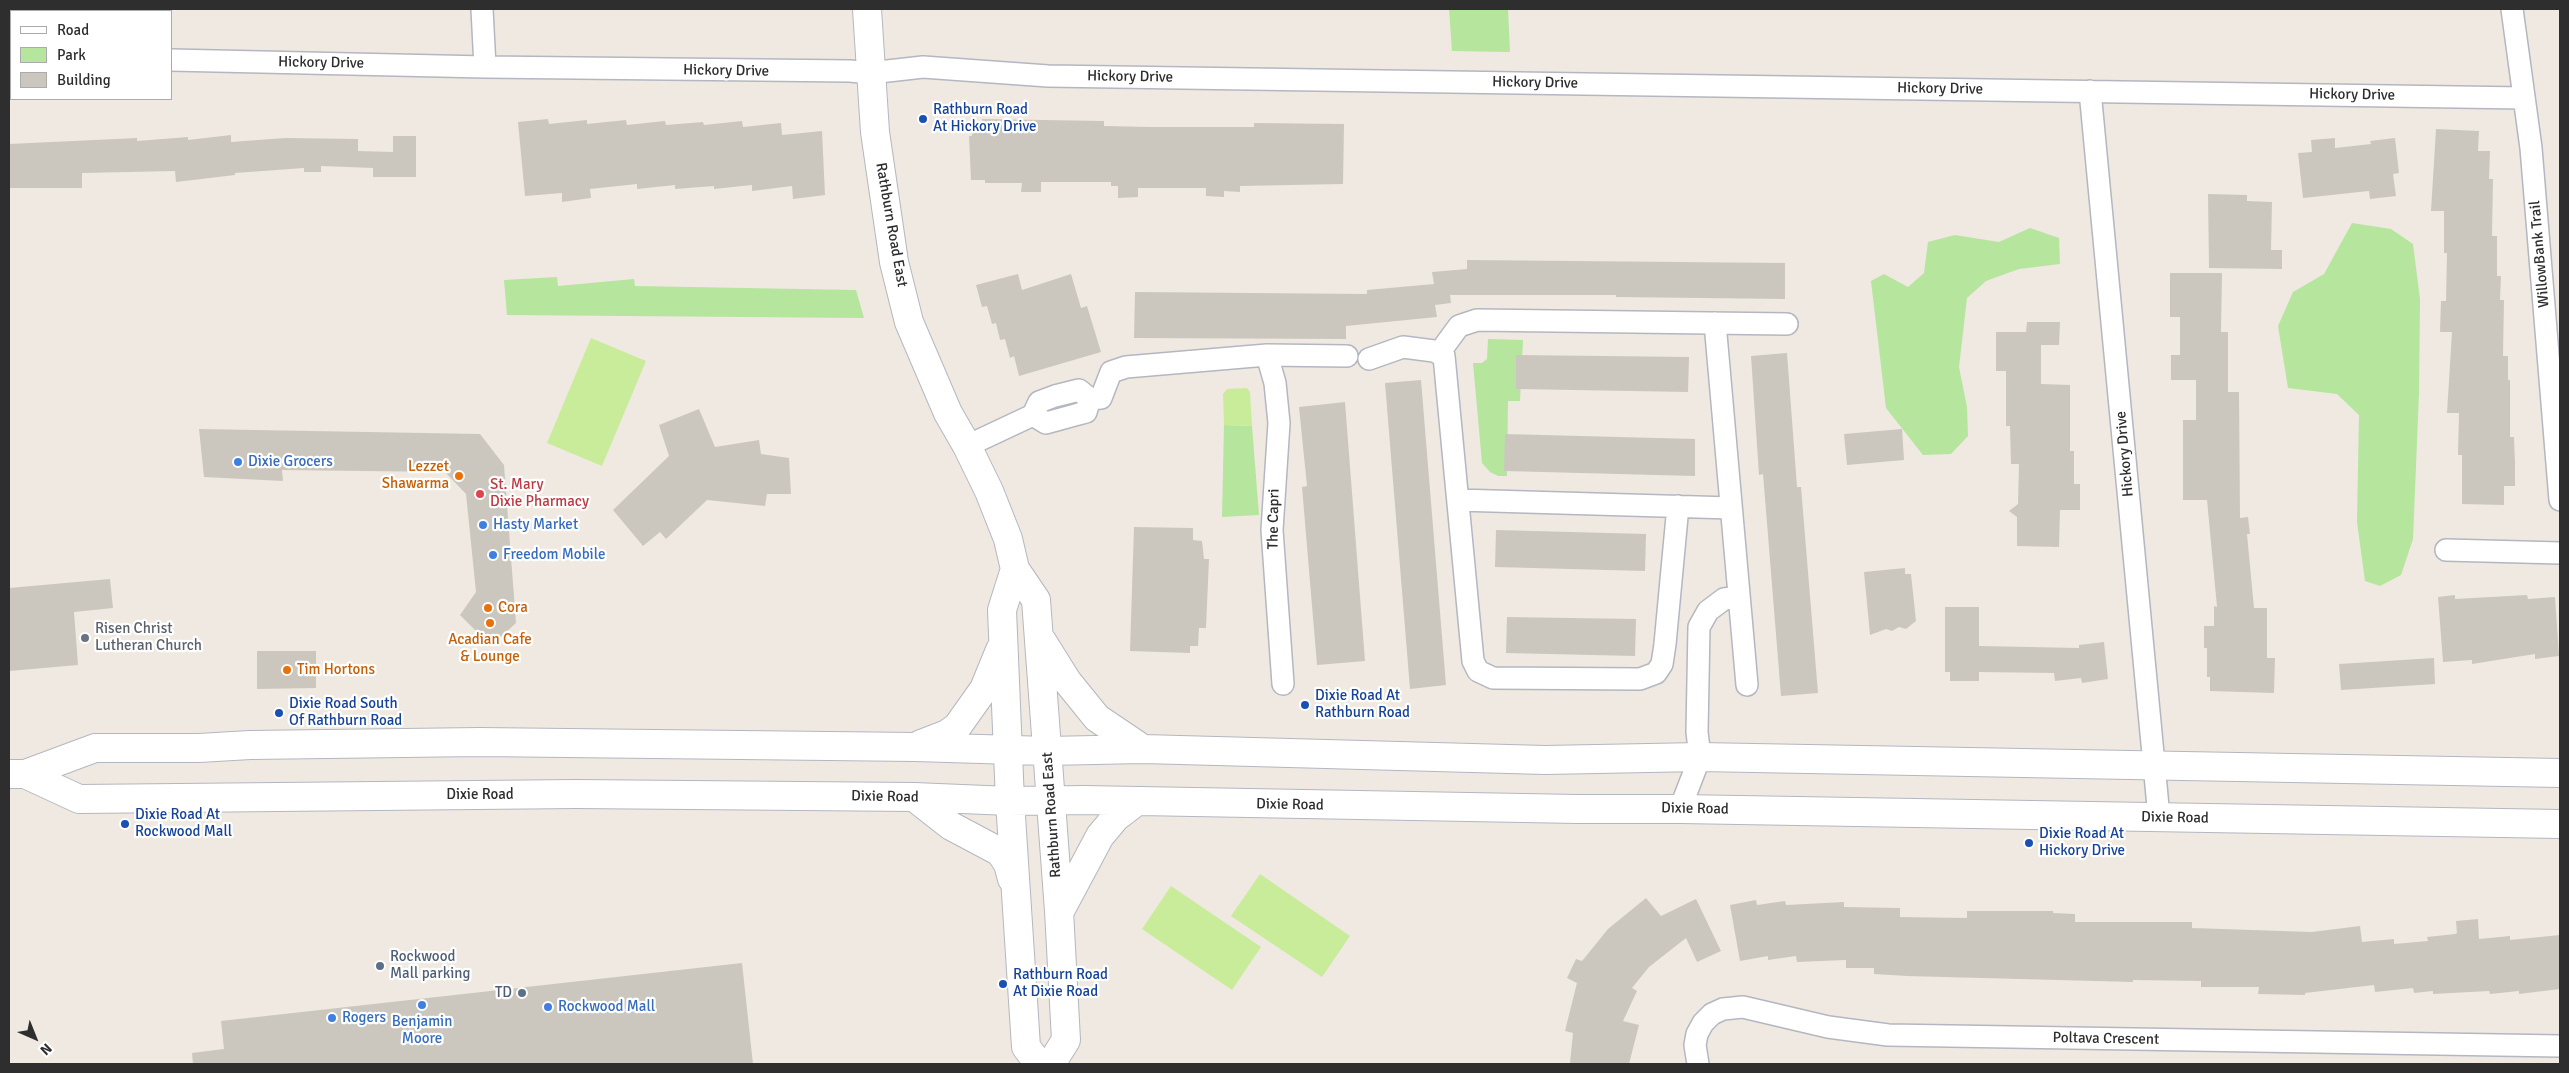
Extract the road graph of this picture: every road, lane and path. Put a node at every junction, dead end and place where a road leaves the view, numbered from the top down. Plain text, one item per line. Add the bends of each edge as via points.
1 (482, 9) edge
2 (867, 9) edge
3 (2512, 9) edge
4 (172, 60) edge
5 (485, 67) junction
6 (870, 73) junction
7 (2090, 91) junction
8 (2524, 98) junction
9 (1715, 323) junction
10 (1787, 324) dead end
11 (1445, 345) dead end
12 (1267, 355) junction
13 (1347, 356) dead end
14 (1369, 359) dead end
15 (967, 446) junction
16 (1458, 500) junction
17 (2560, 500) edge
18 (1678, 506) junction
19 (1731, 508) junction
20 (2446, 550) dead end
21 (2560, 554) edge
22 (1015, 569) junction
23 (1739, 597) junction
24 (1038, 636) junction
25 (1003, 641) junction
26 (1283, 684) dead end
27 (1747, 685) dead end
28 (1698, 745) junction
29 (915, 746) junction
30 (1143, 748) junction
31 (1008, 751) junction
32 (1047, 751) junction
33 (2154, 765) junction
34 (2560, 773) edge
35 (17, 774) edge
36 (914, 797) junction
37 (1010, 801) junction
38 (1050, 801) junction
39 (1137, 801) junction
40 (1680, 809) junction
41 (2159, 818) junction
42 (2560, 824) edge
43 (1015, 888) junction
44 (1059, 911) junction
45 (2560, 1046) edge
46 (1039, 1064) edge
47 (1051, 1064) edge
48 (1698, 1064) edge

1 - 5 street
2 - 6 main road, Rathburn Road East
3 - 8 street, WillowBank Trail
4 - 5 street, Hickory Drive
5 - 6 street, Hickory Drive
6 - 7 street, Hickory Drive via 923,67 1048,76
6 - 15 main road, Rathburn Road East via 894,262 907,313 933,381
7 - 8 street, Hickory Drive
7 - 33 street, Hickory Drive
8 - 17 street, WillowBank Trail via 2531,148
9 - 10 street
9 - 11 street via 1477,320 1459,326
9 - 19 street
12 - 13 street
12 - 15 street via 1126,367 1111,372 1100,398 1090,399 1086,412 1046,423 1034,415
12 - 26 street, The Capri via 1275,383 1279,423 1272,530
14 - 16 street via 1403,347 1434,350 1444,356
15 - 22 main road, Rathburn Road East via 1008,539
16 - 18 street
16 - 18 street via 1473,661 1478,671 1493,678 1640,680 1656,673 1662,664 1665,644
18 - 19 street
19 - 23 street
20 - 21 street
22 - 24 main road, Rathburn Road East via 1036,600
22 - 25 main road via 1002,610
23 - 27 street
23 - 28 street via 1724,599 1708,611 1699,627
24 - 30 main road via 1067,681 1097,718
24 - 32 main road, Rathburn Road East
25 - 29 main road via 984,688 957,727
25 - 31 main road
28 - 30 main road, Dixie Road via 1545,760
28 - 33 main road, Dixie Road
28 - 40 street
29 - 31 main road, Dixie Road
29 - 35 main road, Dixie Road via 480,742 95,748
30 - 32 main road, Dixie Road
31 - 32 main road, Dixie Road
31 - 37 main road
32 - 38 main road, Rathburn Road East
33 - 34 main road, Dixie Road
33 - 41 street, Hickory Drive
35 - 36 main road, Dixie Road via 78,799 576,794
36 - 37 main road, Dixie Road
36 - 43 main road via 951,826 1000,852 1008,864
37 - 38 main road, Dixie Road
37 - 43 main road
38 - 39 main road, Dixie Road
38 - 44 main road, Rathburn Road East
39 - 40 main road, Dixie Road
39 - 44 main road via 1116,817 1100,836
40 - 41 main road, Dixie Road
41 - 42 main road, Dixie Road
43 - 46 main road via 1026,1047
44 - 47 main road, Rathburn Road East via 1066,1040
45 - 48 street, Poltava Crescent via 1888,1035 1828,1027 1743,1007 1722,1009 1703,1023 1695,1045

